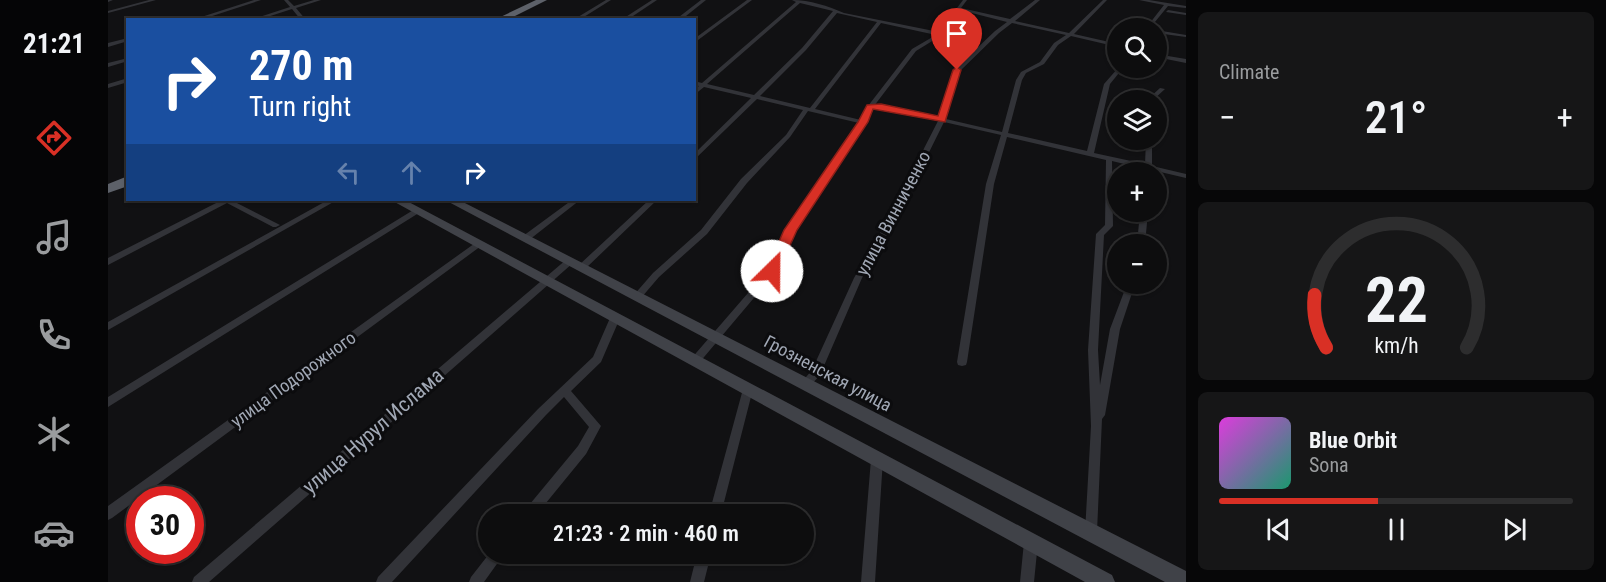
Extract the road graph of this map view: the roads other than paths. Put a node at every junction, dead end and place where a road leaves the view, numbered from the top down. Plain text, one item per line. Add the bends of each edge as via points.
1 (154, 0) edge
2 (259, 0) edge
3 (286, 0) edge
4 (319, 0) edge
5 (543, 0) edge
6 (609, 0) edge
7 (655, 0) edge
8 (705, 0) edge
9 (750, 0) edge
10 (826, 0) edge
11 (965, 0) edge
12 (1038, 0) edge
13 (1105, 0) edge
14 (1141, 0) edge
15 (796, 1) edge
16 (1167, 4) junction
17 (818, 5) junction
18 (1186, 7) edge
19 (294, 8) junction
20 (959, 9) junction
21 (1163, 10) junction
22 (836, 11) junction
23 (108, 12) edge
24 (1186, 14) edge
25 (200, 18) edge
26 (257, 18) edge
27 (302, 18) edge
28 (502, 18) edge
29 (578, 18) edge
30 (626, 18) edge
31 (680, 18) edge
32 (1156, 18) edge
33 (1011, 21) junction
34 (879, 22) junction
35 (1167, 33) edge
36 (940, 34) junction
37 (1071, 34) junction
38 (1186, 36) edge
39 (126, 40) edge
40 (696, 40) edge
41 (1107, 43) edge
42 (108, 45) edge
43 (1167, 57) edge
44 (126, 60) edge
45 (1186, 61) edge
46 (108, 65) edge
47 (1112, 78) edge
48 (126, 81) edge
49 (696, 83) edge
50 (703, 85) junction
51 (108, 86) edge
52 (696, 91) edge
53 (878, 96) junction
54 (758, 97) junction
55 (870, 107) junction
56 (809, 109) junction
57 (895, 109) junction
58 (942, 120) junction
59 (863, 122) junction
60 (1004, 134) junction
61 (1090, 154) junction
62 (696, 156) edge
63 (1109, 158) junction
64 (1122, 162) edge
65 (1167, 173) edge
66 (1186, 176) edge
67 (126, 181) edge
68 (108, 189) edge
69 (224, 201) edge
70 (228, 201) edge
71 (331, 201) edge
72 (399, 201) edge
73 (453, 201) edge
74 (575, 201) edge
75 (652, 201) edge
76 (418, 211) junction
77 (276, 225) dead end
78 (526, 238) junction
79 (478, 244) junction
80 (108, 262) edge
81 (576, 264) junction
82 (546, 280) junction
83 (1127, 294) edge
84 (638, 296) junction
85 (615, 318) junction
86 (108, 326) edge
87 (716, 337) junction
88 (695, 360) junction
89 (962, 362) dead end
90 (806, 383) junction
91 (748, 389) junction
92 (565, 391) junction
93 (108, 403) edge
94 (1097, 426) junction
95 (877, 459) junction
96 (537, 504) edge
97 (718, 504) edge
98 (108, 514) edge
99 (1091, 532) junction
100 (1030, 542) junction
101 (490, 564) edge
102 (702, 564) edge
103 (199, 582) edge
104 (383, 582) edge
105 (476, 582) edge
106 (697, 582) edge
107 (868, 582) edge
108 (1027, 582) edge
109 (1105, 582) edge
110 (1186, 582) edge

1 - 23 street
2 - 25 street
3 - 19 street
4 - 19 street
5 - 28 highway
6 - 29 street
7 - 30 street
8 - 31 street
9 - 40 street
10 - 17 street
11 - 20 street
12 - 33 street, улица Винниченко
13 - 37 street
14 - 16 street
15 - 17 street
15 - 50 street
16 - 18 street
16 - 21 street
17 - 22 street
19 - 26 street
19 - 27 street
20 - 33 street
20 - 36 street
21 - 24 street
21 - 32 street
22 - 34 street
22 - 54 street
33 - 37 street
33 - 58 street, улица Винниченко via 957,70
34 - 36 street
34 - 56 street via 830,88
35 - 38 street
36 - 53 street via 914,50
37 - 41 street
37 - 60 street via 1056,44 1042,63 1024,72
39 - 42 street
43 - 45 street
44 - 46 street
47 - 61 street via 1107,84
48 - 51 street
49 - 50 street
50 - 52 street
50 - 54 street
53 - 55 street
53 - 57 street
54 - 56 street
54 - 62 street
55 - 57 street
55 - 59 street
56 - 59 street
56 - 84 street via 704,232
57 - 58 street
58 - 60 street
58 - 90 street, улица Винниченко via 858,278 816,372
59 - 87 street via 790,230 772,271
60 - 61 street
60 - 89 street via 990,184
61 - 63 street
63 - 64 street
63 - 94 street via 1110,226 1100,234 1093,350
65 - 66 street
67 - 68 highway
69 - 80 street
70 - 77 street
71 - 86 street
72 - 76 street
73 - 78 street, Грозненская улица
74 - 78 street
75 - 81 street
76 - 79 street
76 - 93 street
78 - 81 street, Грозненская улица
79 - 82 street
79 - 98 street, улица Подорожного
81 - 82 street, улица Нурул Ислама
81 - 84 street, Грозненская улица
82 - 85 street
82 - 103 street, улица Нурул Ислама
83 - 94 street via 1115,329
84 - 87 street, Грозненская улица
85 - 88 street
85 - 92 street via 597,359
87 - 88 street
87 - 90 street, Грозненская улица
88 - 91 street
90 - 99 street, Грозненская улица
91 - 95 street
91 - 97 street
92 - 96 street via 595,426 582,450
92 - 104 street
94 - 99 street
95 - 100 street
95 - 107 street
99 - 110 street, Грозненская улица
100 - 108 street
100 - 109 street
101 - 105 street
102 - 106 street

